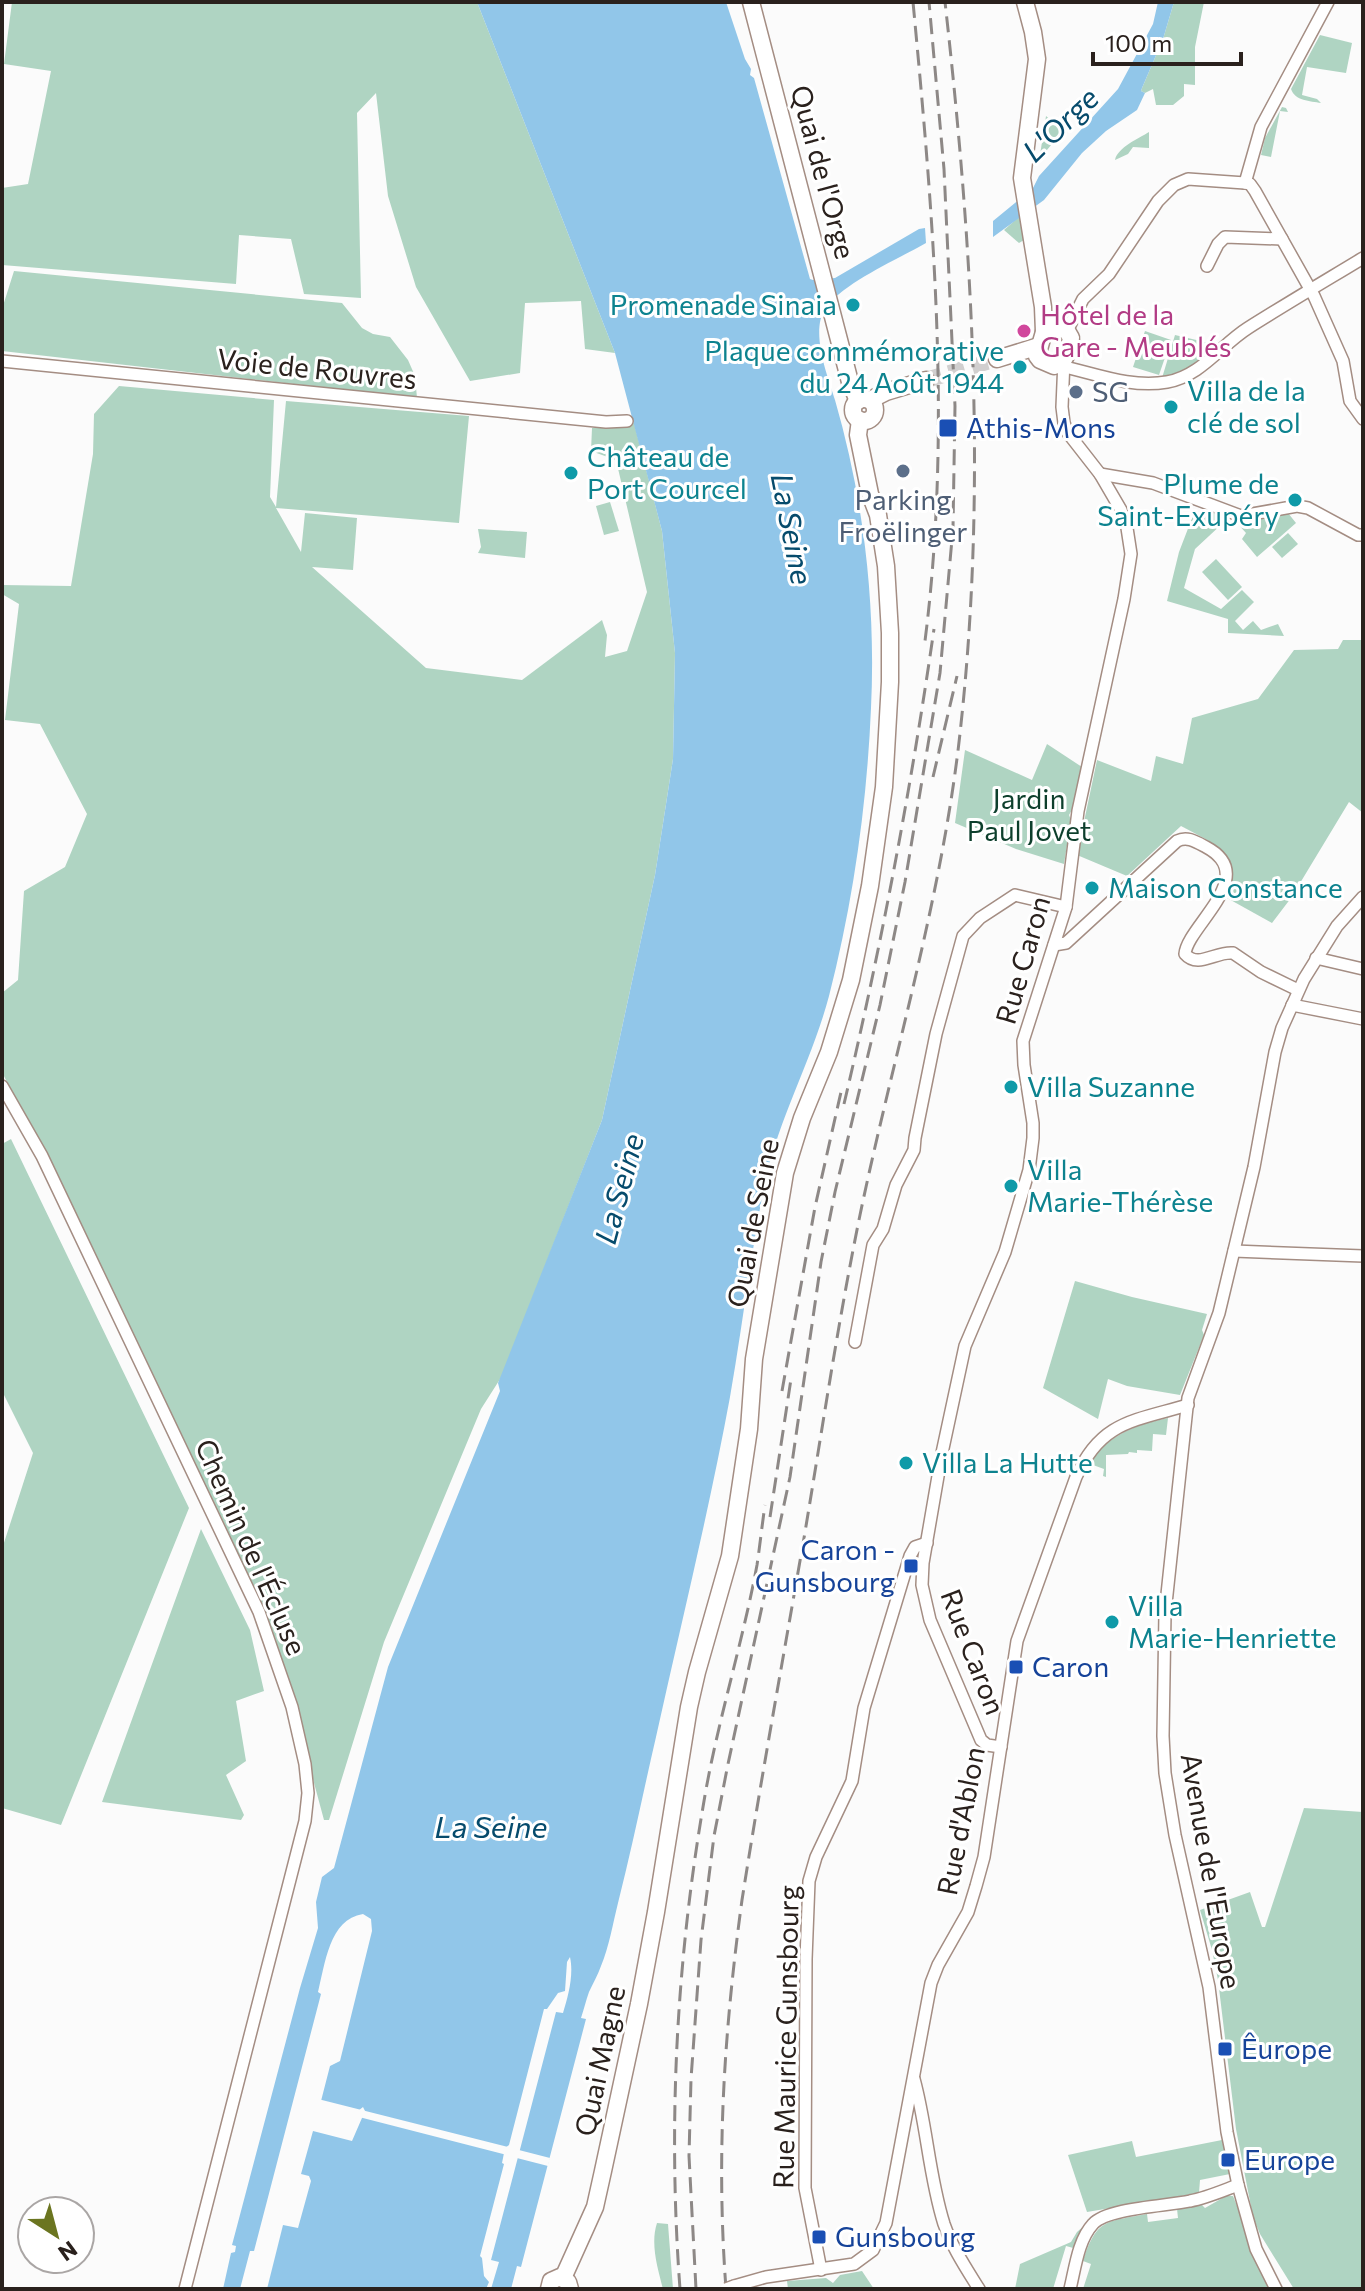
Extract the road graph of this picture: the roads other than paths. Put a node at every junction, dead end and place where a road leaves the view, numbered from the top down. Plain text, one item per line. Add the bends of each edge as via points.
1 (751, 2) edge
2 (1025, 2) edge
3 (1328, 2) edge
4 (1245, 183) junction
5 (1282, 239) junction
6 (1363, 258) edge
7 (1207, 266) dead end
8 (1311, 289) junction
9 (1044, 336) junction
10 (997, 359) tunnel mouth
11 (2, 361) edge
12 (1065, 363) junction
13 (926, 380) tunnel mouth
14 (864, 400) junction
15 (1363, 419) edge
16 (863, 420) joint
17 (627, 421) dead end
18 (1100, 474) junction
19 (1363, 535) edge
20 (1363, 897) edge
21 (1066, 907) junction
22 (1054, 945) junction
23 (1316, 958) junction
24 (1363, 969) edge
25 (1298, 990) junction
26 (1292, 1005) junction
27 (1363, 1019) edge
28 (2, 1086) edge
29 (1234, 1251) junction
30 (1363, 1256) edge
31 (855, 1342) dead end
32 (1188, 1405) junction
33 (927, 1543) junction
34 (1001, 1747) junction
35 (666, 1849) joint
36 (914, 2078) junction
37 (1238, 2185) junction
38 (821, 2270) junction
39 (567, 2284) edge
40 (730, 2288) edge
41 (185, 2289) edge
42 (549, 2289) edge
43 (979, 2289) edge
44 (1070, 2289) edge
45 (1276, 2289) edge

1 - 14 main road, Quai de l'Orge via 850,382
2 - 9 main road via 1037,59 1023,189
3 - 4 street via 1261,127
4 - 5 street
4 - 9 street via 1188,179 1174,185 1109,274
5 - 7 street via 1225,237
5 - 8 street
6 - 8 street
8 - 12 street via 1182,377 1151,383 1113,380
8 - 15 street via 1343,361 1350,401
9 - 10 main road
9 - 12 main road via 1040,360 1054,366
9 - 12 main road via 1071,338
11 - 17 street, Voie de Rouvres
12 - 18 street, Rue Caron via 1064,423
13 - 14 main road
14 - 16 main road, Quai de l'Orge via 853,412
16 - 35 main road, Quai de Seine via 879,490 889,609 884,787 854,967 785,1173 754,1359 732,1545 691,1695
18 - 19 street via 1153,483 1241,516 1308,508
18 - 21 street, Rue Caron via 1121,510 1131,554 1078,811
20 - 23 street, Avenue de l'Europe
21 - 22 street, Rue Caron
21 - 31 street via 1015,895 963,936 936,1034 914,1150 873,1245
22 - 25 street via 1066,943 1177,841 1191,839 1216,854 1225,876 1186,955 1196,961 1227,951
22 - 33 street, Rue Caron via 1023,1041 1033,1123 1029,1170 1005,1252 965,1346
23 - 24 street
23 - 25 street, Avenue de l'Europe
25 - 26 street, Avenue de l'Europe
26 - 27 street
26 - 29 street, Avenue de l'Europe via 1275,1052
28 - 41 street, Chemin de l'Écluse via 42,1156 259,1612 292,1707 305,1764 305,1821
29 - 30 street
29 - 32 street, Avenue de l'Europe
32 - 34 street, Rue d'Ablon via 1116,1428 1083,1461 1020,1631
32 - 37 street, Avenue de l'Europe via 1165,1613 1165,1773 1209,1987
33 - 34 street, Rue Caron via 922,1585 930,1620 981,1740
33 - 38 street, Rue Maurice Gunsbourg via 915,1547 910,1556 864,1708 852,1781 809,1881 805,2188
34 - 36 street, Rue d'Ablon via 984,1857 968,1912 931,1983
35 - 39 main road, Quai Magne via 595,2207
36 - 38 street, Rue d'Ablon via 879,2240 861,2260
36 - 43 street via 944,2225
37 - 44 street via 1199,2199 1100,2218 1083,2240
37 - 45 street, Avenue de l'Europe via 1249,2233
38 - 40 street, Rue d'Ablon
39 - 42 main road via 554,2279

